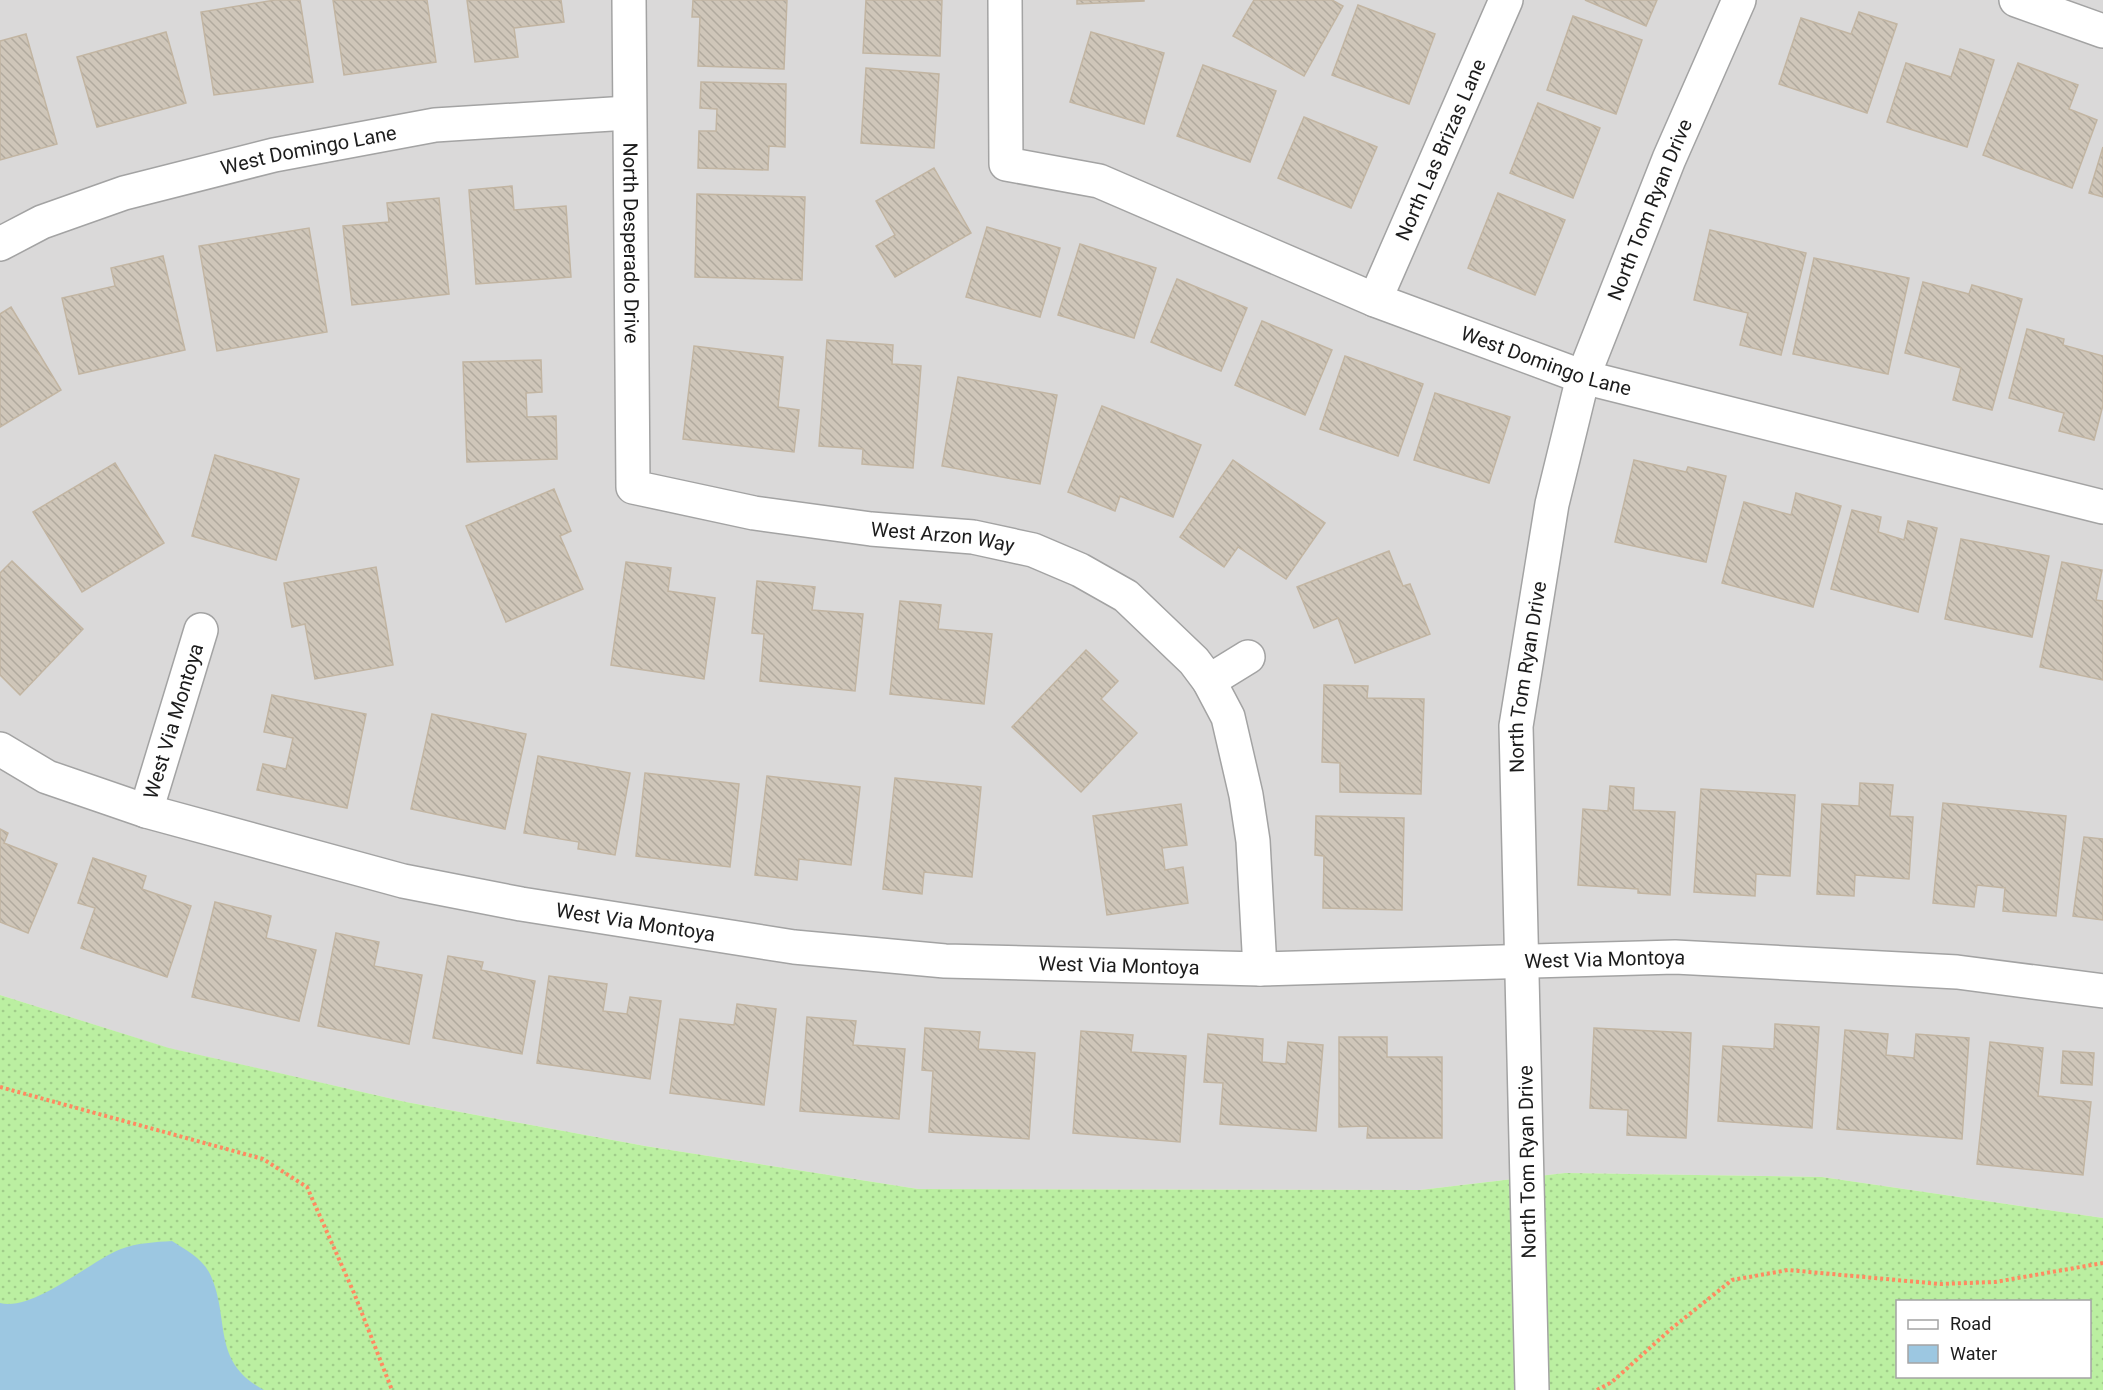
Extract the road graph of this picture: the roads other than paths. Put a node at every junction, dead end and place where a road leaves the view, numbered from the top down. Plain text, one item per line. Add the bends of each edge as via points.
1 (629, 0) edge
2 (1005, 0) edge
3 (1506, 0) edge
4 (1739, 0) edge
5 (2016, 0) edge
6 (2103, 31) edge
7 (628, 113) junction
8 (0, 244) edge
9 (1375, 300) junction
10 (1583, 376) junction
11 (633, 487) joint
12 (2103, 507) edge
13 (201, 630) dead end
14 (1248, 657) dead end
15 (1209, 681) junction
16 (0, 749) edge
17 (146, 812) junction
18 (1522, 962) junction
19 (1260, 969) junction
20 (2103, 991) edge
21 (1532, 1390) edge

1 - 7 street, North Desperado Drive
2 - 9 street, West Domingo Lane via 1006,164 1099,181
3 - 9 street, North Las Brizas Lane
4 - 10 street, North Tom Ryan Drive via 1669,159
5 - 6 street
7 - 8 street, West Domingo Lane via 435,125 274,155 123,193 42,222
7 - 11 street, North Desperado Drive
9 - 10 street, West Domingo Lane
10 - 12 street, West Domingo Lane
10 - 18 street, North Tom Ryan Drive via 1552,504 1516,726
11 - 15 street, West Arzon Way via 754,513 871,529 973,537 1033,550 1126,596 1194,660
13 - 17 street, West Via Montoya
14 - 15 street
15 - 19 street, West Arzon Way via 1228,717 1246,795 1253,841
16 - 17 street, West Via Montoya via 47,777
17 - 19 street, West Via Montoya via 404,881 521,904 794,947 945,961
18 - 19 street, West Via Montoya
18 - 20 street, West Via Montoya via 1699,958 1957,972
18 - 21 street, North Tom Ryan Drive

